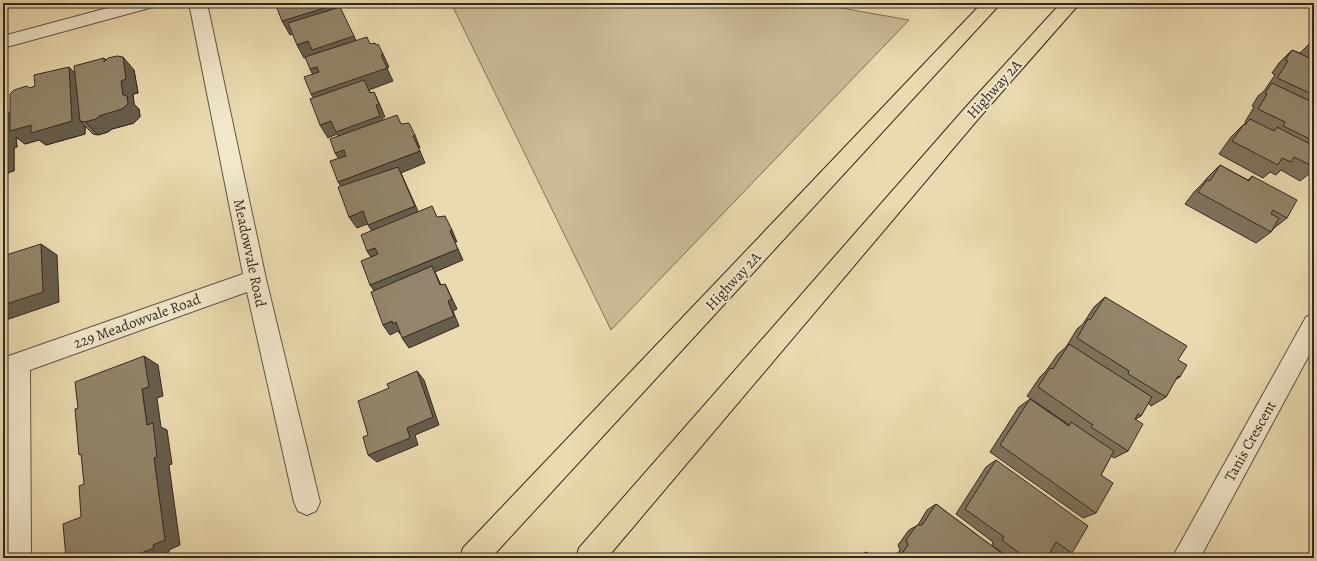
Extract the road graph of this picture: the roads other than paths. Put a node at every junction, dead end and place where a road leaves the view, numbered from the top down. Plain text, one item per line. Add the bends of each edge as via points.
1 (147, 3) edge
2 (198, 3) edge
3 (992, 3) edge
4 (1070, 3) edge
5 (3, 42) edge
6 (255, 279) junction
7 (1314, 324) edge
8 (11, 366) edge
9 (307, 502) dead end
10 (18, 558) edge
11 (473, 558) edge
12 (589, 558) edge
13 (1185, 558) edge

1 - 5 street
2 - 6 street, Meadowvale Road
3 - 11 highway, Highway 2A
4 - 12 highway, Highway 2A via 972,113
6 - 8 street, 229 Meadowvale Road
6 - 9 street, Meadowvale Road
7 - 13 street, Tanis Crescent
8 - 10 street, 229 Meadowvale Road

